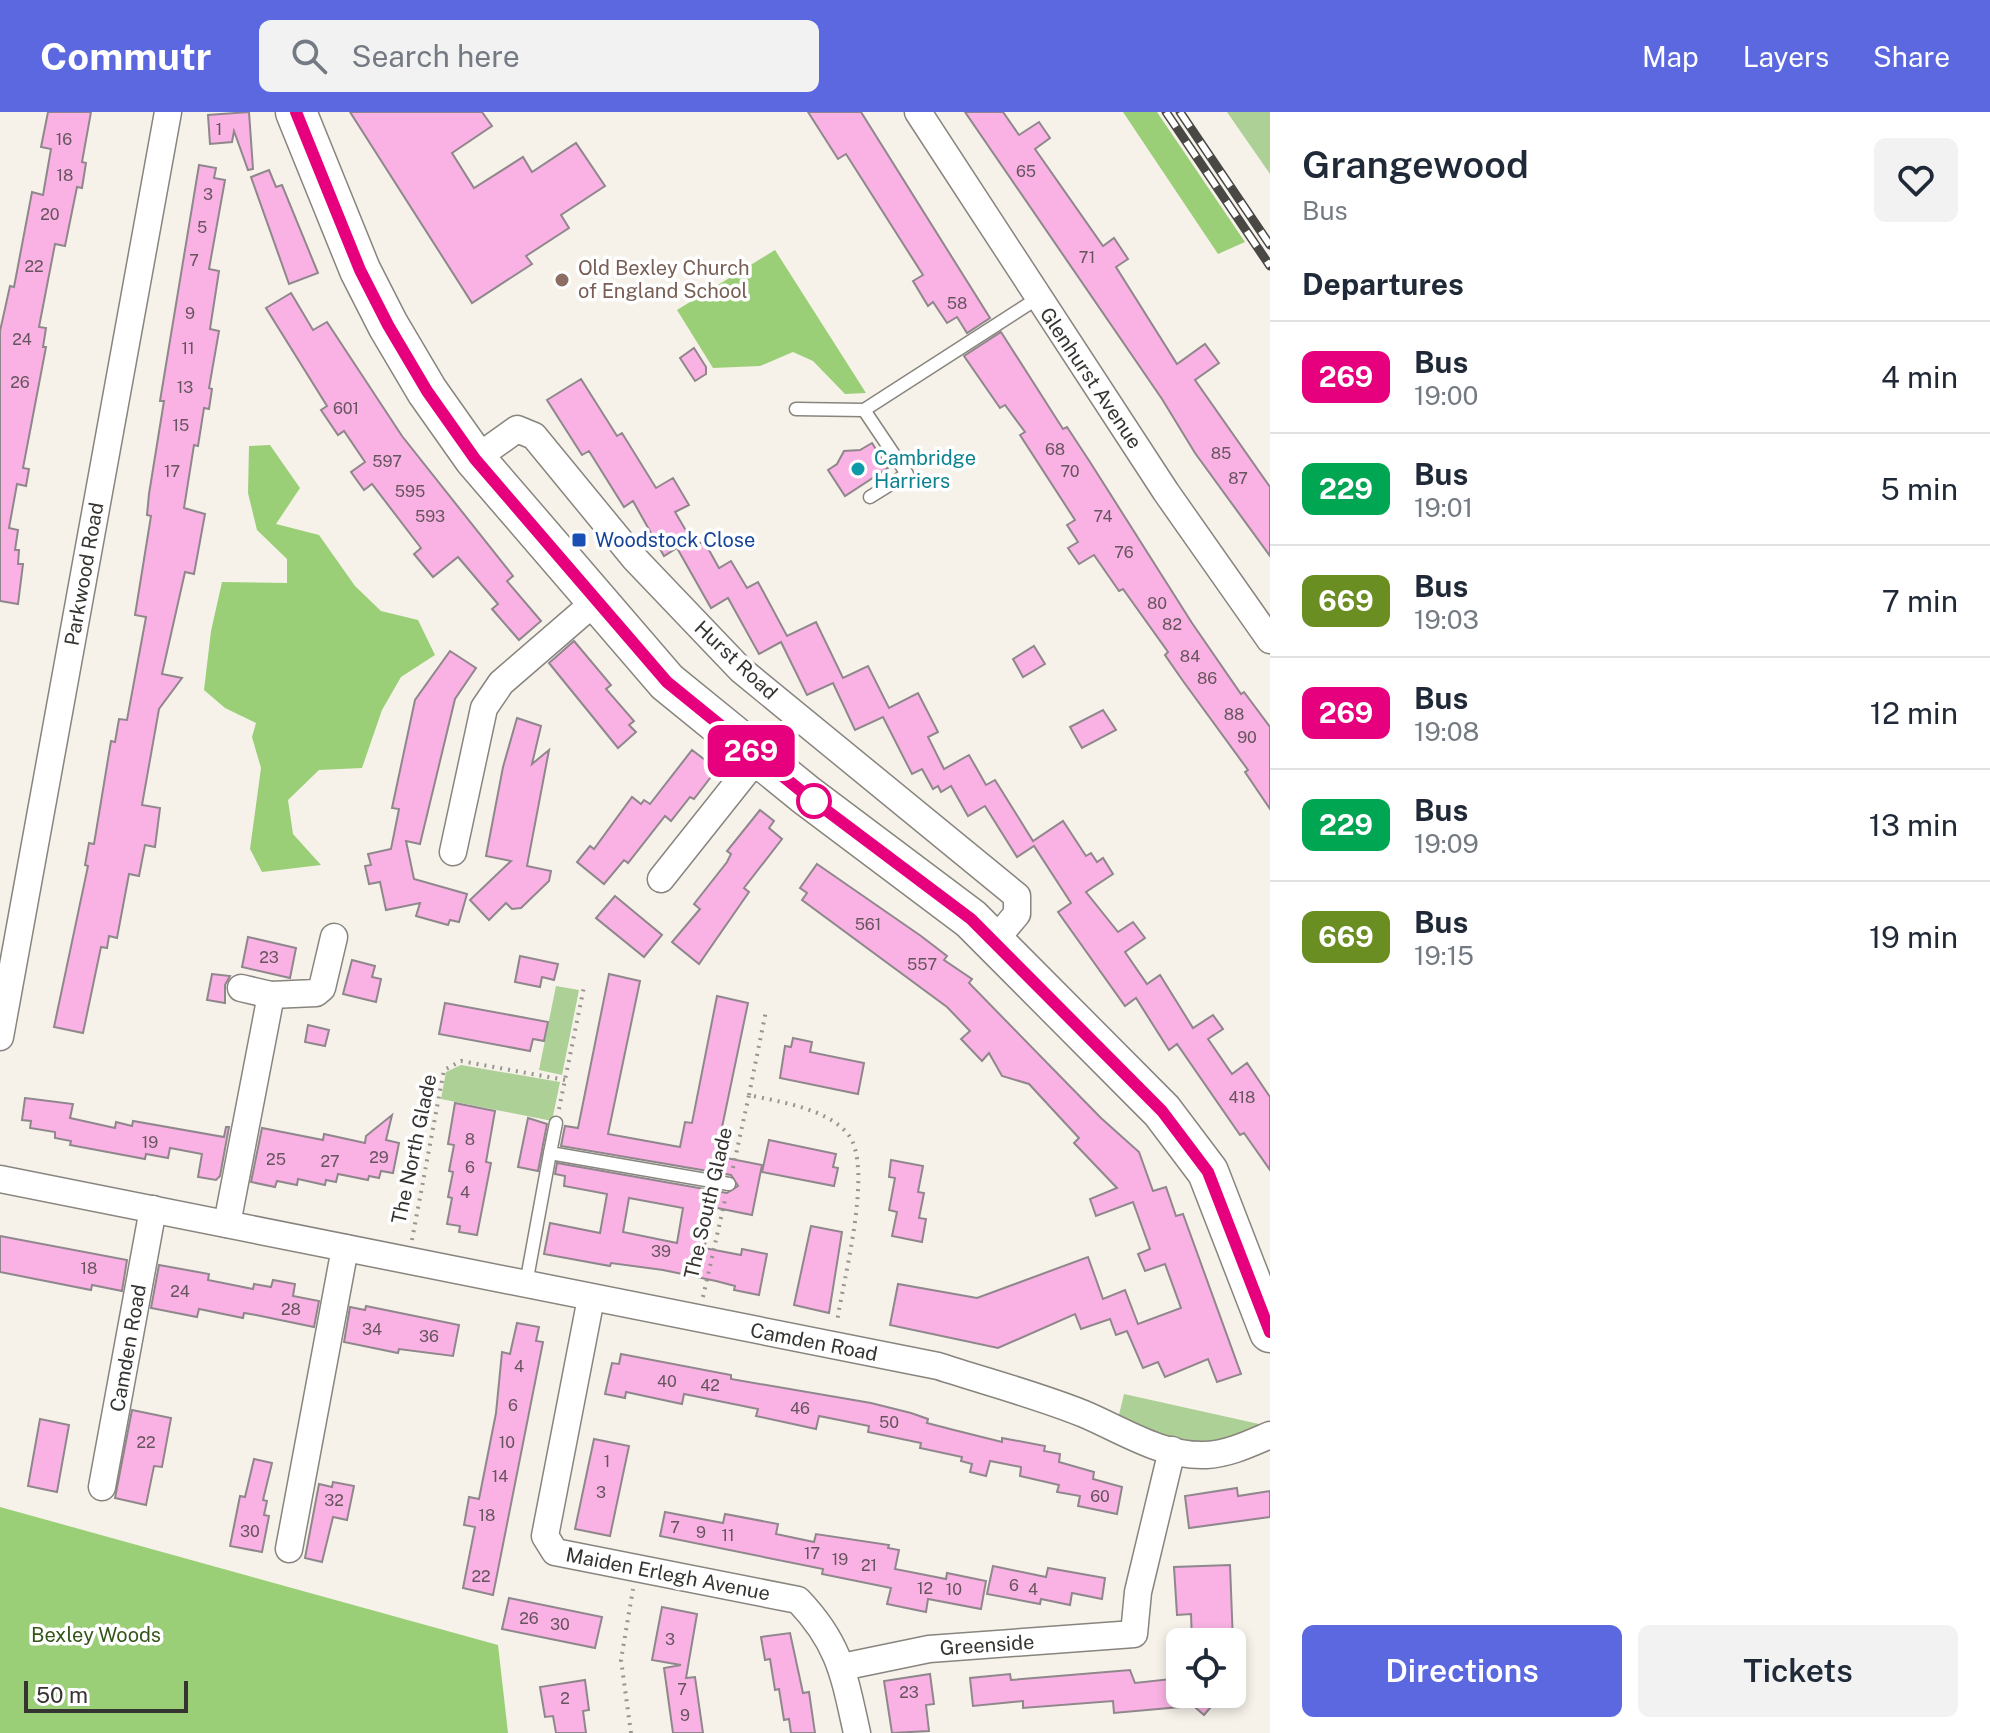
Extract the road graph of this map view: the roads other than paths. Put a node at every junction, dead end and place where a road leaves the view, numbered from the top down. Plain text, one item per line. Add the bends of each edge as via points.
1 (168, 112) edge
2 (296, 112) edge
3 (918, 112) edge
4 (1038, 298) junction
5 (796, 409) dead end
6 (864, 410) junction
7 (475, 459) junction
8 (870, 497) dead end
9 (597, 600) junction
10 (1270, 640) edge
11 (758, 757) junction
12 (453, 852) dead end
13 (661, 879) dead end
14 (334, 937) dead end
15 (995, 940) junction
16 (241, 988) dead end
17 (271, 995) junction
18 (0, 1037) edge
19 (556, 1123) road end
20 (550, 1153) junction
21 (0, 1179) edge
22 (729, 1184) road end
23 (153, 1209) junction
24 (227, 1224) junction
25 (345, 1248) junction
26 (525, 1285) junction
27 (591, 1298) junction
28 (1270, 1332) edge
29 (1270, 1435) edge
30 (1172, 1450) junction
31 (102, 1487) dead end
32 (289, 1549) dead end
33 (842, 1667) junction
34 (857, 1733) edge

1 - 18 street, Parkwood Road
2 - 7 main road via 388,325
3 - 4 street, Glenhurst Avenue
4 - 6 lane
4 - 10 street, Glenhurst Avenue
5 - 6 lane
6 - 8 lane via 907,474
7 - 9 main road
7 - 15 street, Hurst Road via 517,429 534,436 635,559 741,670 1017,896 1017,914
9 - 11 main road via 667,682
9 - 12 street via 501,683 484,708
11 - 13 street
11 - 15 main road
14 - 17 street via 322,988 316,993
15 - 28 main road via 1127,1073 1196,1153 1218,1193
16 - 17 street
17 - 24 street
19 - 20 lane
20 - 22 lane
20 - 26 lane
21 - 23 street, Camden Road
23 - 24 street, Camden Road
23 - 31 street, Camden Road
24 - 25 street, Camden Road
25 - 26 street, Camden Road
25 - 32 street
26 - 27 street, Camden Road
27 - 30 street, Camden Road via 938,1366
27 - 33 street, Maiden Erlegh Avenue via 545,1536 555,1552 798,1600 824,1627
29 - 30 street, Camden Road via 1205,1455
30 - 33 street, Greenside via 1138,1592 1146,1634 929,1649
33 - 34 street, Maiden Erlegh Avenue

